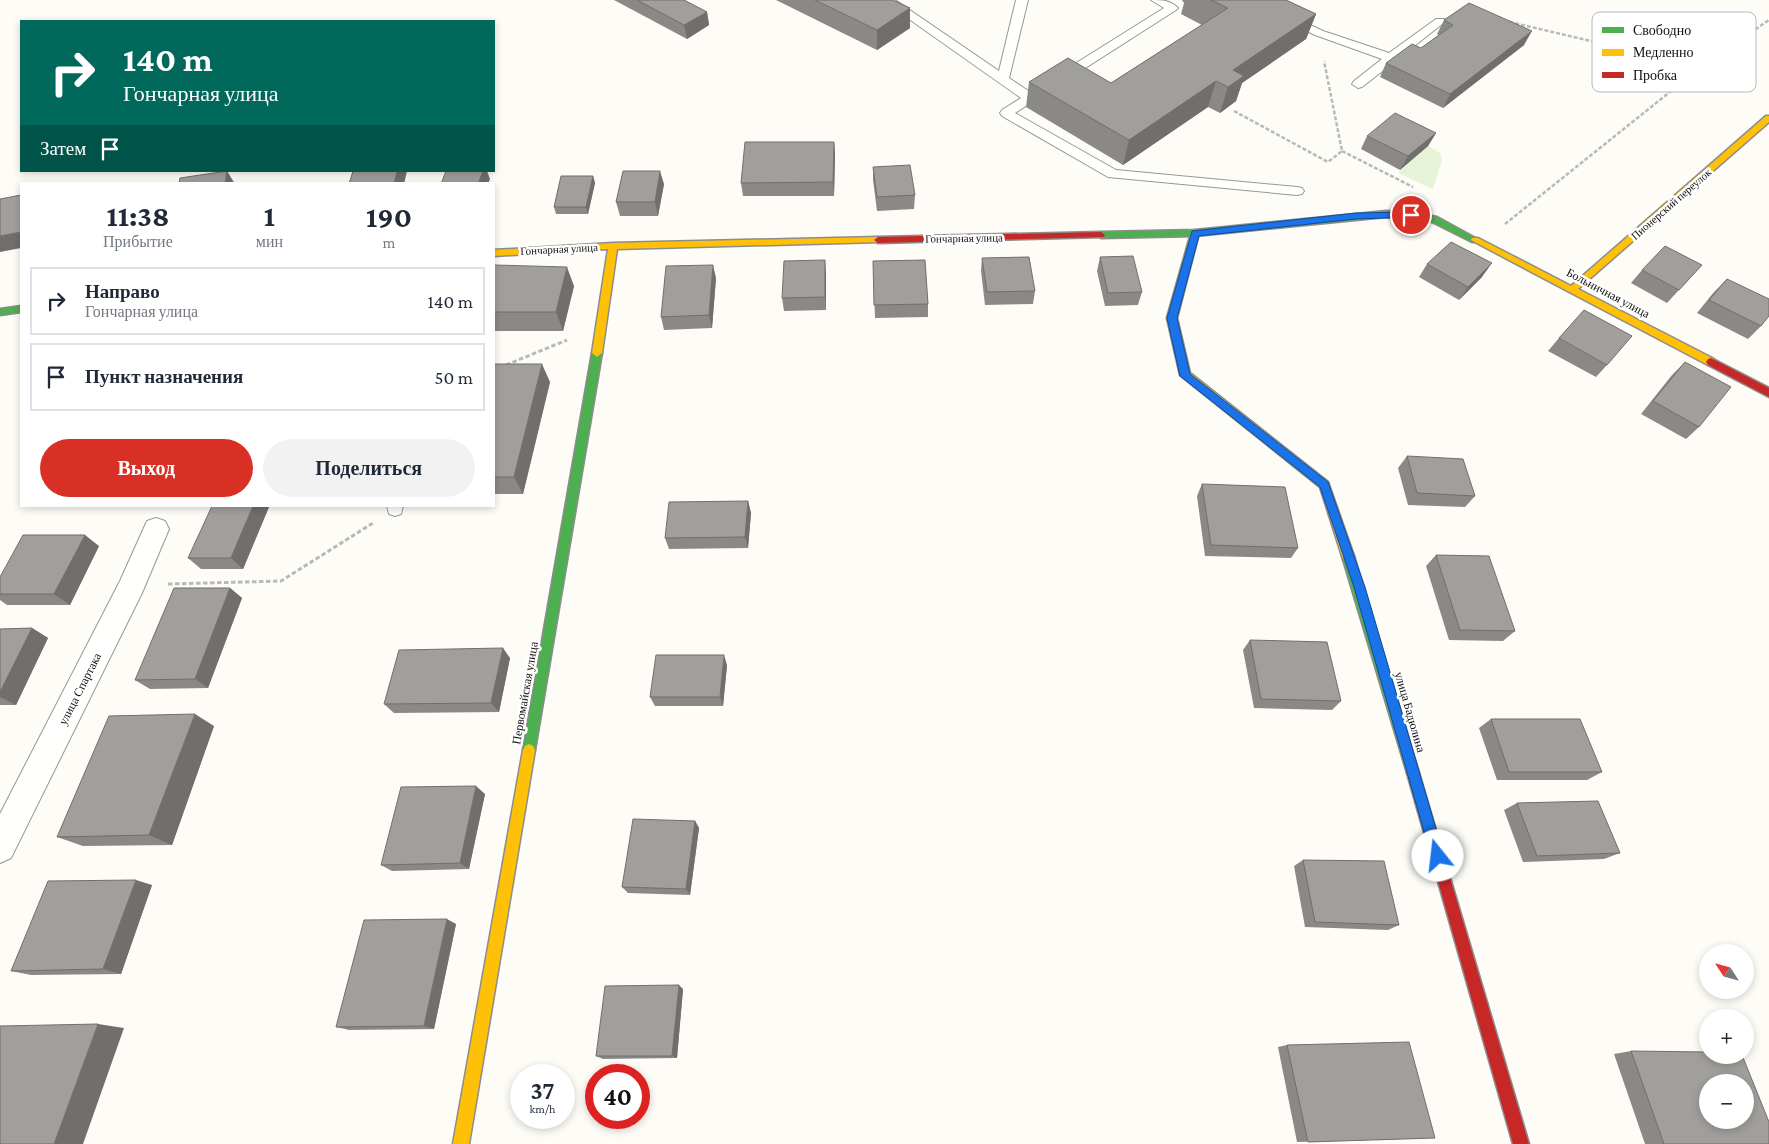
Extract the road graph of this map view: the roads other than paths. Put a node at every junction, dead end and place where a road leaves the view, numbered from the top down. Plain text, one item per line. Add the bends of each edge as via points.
1 (888, 0) edge
2 (1022, 0) edge
3 (1156, 0) edge
4 (1248, 0) edge
5 (1440, 21) dead end
6 (1391, 58) junction
7 (1003, 78) junction
8 (1358, 84) dead end
9 (1030, 98) junction
10 (1769, 118) edge
11 (1296, 190) dead end
12 (1434, 220) joint
13 (1195, 233) junction
14 (613, 246) junction
15 (495, 253) edge
16 (1573, 289) junction
17 (20, 309) edge
18 (0, 312) edge
19 (1769, 393) edge
20 (156, 530) dead end
21 (0, 847) edge
22 (461, 1144) edge
23 (1521, 1144) edge

1 - 7 lane
2 - 7 lane
3 - 9 lane via 1172,8
4 - 6 lane via 1319,33
5 - 6 lane
6 - 8 lane
7 - 9 lane
9 - 11 lane via 1006,113 1113,174
10 - 16 street, Пионерский переулок
12 - 13 street, Гончарная улица via 1411,215 1356,216
12 - 16 street, Больничная улица
13 - 14 street, Гончарная улица
13 - 23 street, улица Бадюлина via 1172,318 1185,376 1324,485 1360,587
14 - 15 street, Гончарная улица
14 - 22 street, Первомайская улица via 602,326
16 - 19 street, Больничная улица
17 - 18 street
20 - 21 street, улица Спартака via 132,585

